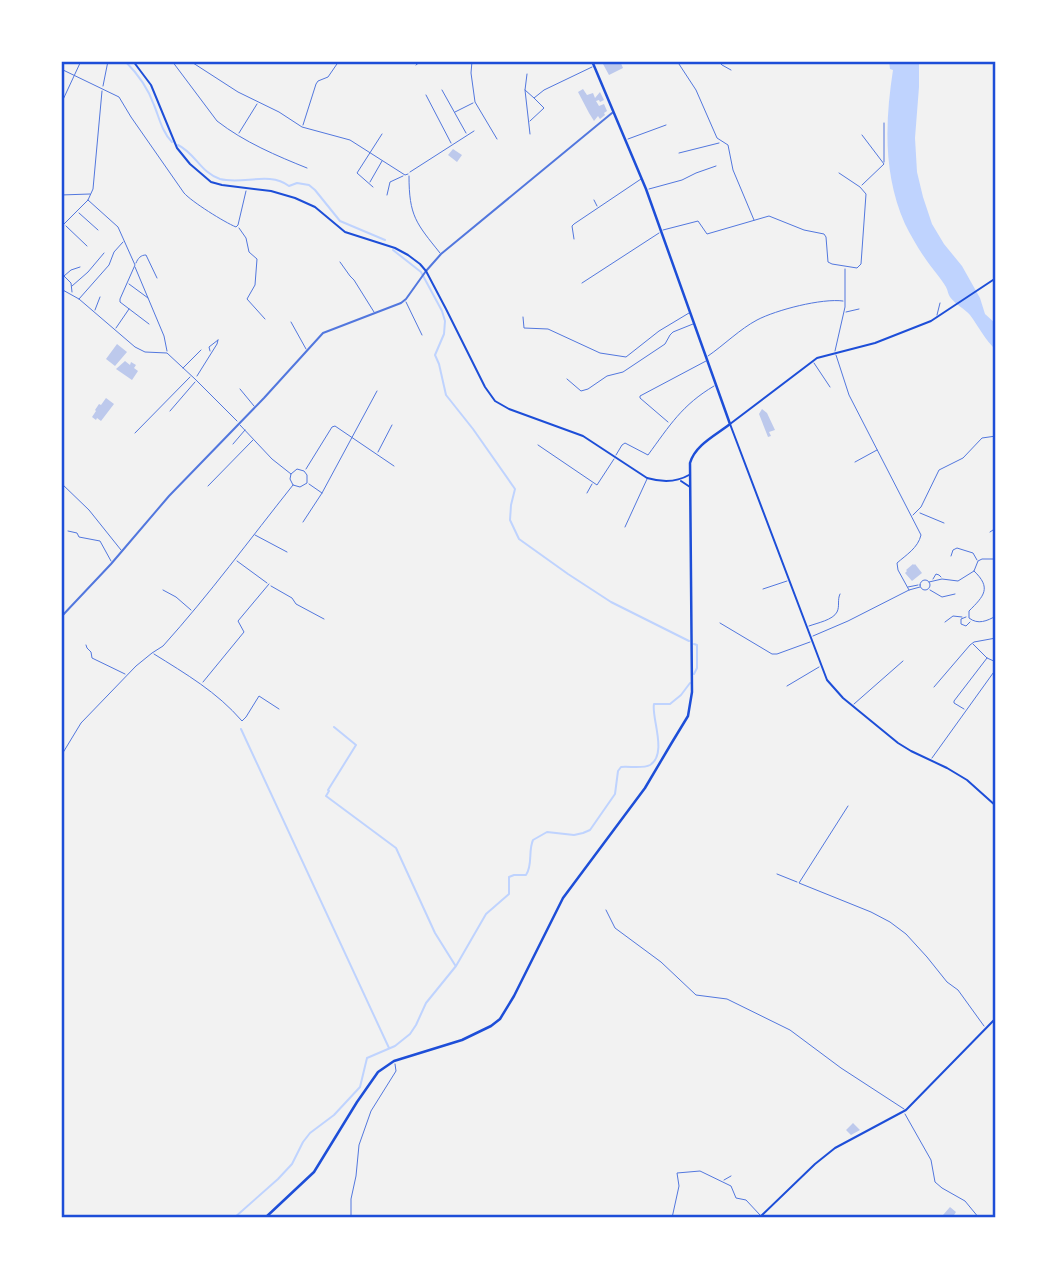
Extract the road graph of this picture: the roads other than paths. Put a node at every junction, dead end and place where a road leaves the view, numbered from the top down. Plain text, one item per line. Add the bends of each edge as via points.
1 (81, 61) edge
2 (108, 61) edge
3 (133, 61) edge
4 (172, 61) edge
5 (190, 61) edge
6 (340, 61) edge
7 (421, 61) edge
8 (472, 61) edge
9 (677, 61) edge
10 (718, 61) edge
11 (593, 64) edge
12 (416, 65) dead end
13 (61, 68) edge
14 (731, 70) dead end
15 (527, 74) dead end
16 (74, 75) junction
17 (103, 88) junction
18 (442, 90) dead end
19 (525, 90) junction
20 (426, 95) dead end
21 (534, 98) junction
22 (258, 102) junction
23 (475, 102) junction
24 (61, 104) edge
25 (614, 111) junction
26 (454, 112) junction
27 (528, 122) junction
28 (884, 123) dead end
29 (666, 125) dead end
30 (302, 127) junction
31 (474, 131) dead end
32 (238, 134) junction
33 (382, 134) dead end
34 (530, 134) dead end
35 (467, 135) junction
36 (862, 135) dead end
37 (497, 139) dead end
38 (626, 140) junction
39 (721, 141) junction
40 (452, 145) junction
41 (370, 153) junction
42 (680, 153) dead end
43 (382, 161) junction
44 (884, 164) junction
45 (716, 166) dead end
46 (307, 169) dead end
47 (839, 173) dead end
48 (408, 174) junction
49 (405, 175) junction
50 (642, 178) junction
51 (369, 184) junction
52 (373, 187) dead end
53 (860, 187) junction
54 (247, 188) junction
55 (646, 189) junction
56 (92, 194) junction
57 (61, 195) edge
58 (387, 195) dead end
59 (88, 200) junction
60 (594, 200) dead end
61 (597, 209) junction
62 (77, 211) junction
63 (754, 220) junction
64 (62, 226) edge
65 (238, 226) junction
66 (98, 230) dead end
67 (661, 231) junction
68 (574, 239) dead end
69 (124, 240) junction
70 (88, 246) dead end
71 (104, 253) dead end
72 (441, 254) junction
73 (340, 262) dead end
74 (135, 265) junction
75 (80, 267) dead end
76 (846, 267) junction
77 (61, 274) edge
78 (424, 274) junction
79 (64, 276) junction
80 (157, 278) dead end
81 (996, 278) edge
82 (127, 283) junction
83 (582, 283) dead end
84 (72, 286) junction
85 (61, 289) edge
86 (72, 294) junction
87 (100, 297) dead end
88 (148, 298) junction
89 (79, 299) junction
90 (405, 300) junction
91 (845, 301) junction
92 (940, 303) dead end
93 (129, 309) junction
94 (859, 309) dead end
95 (94, 312) junction
96 (691, 312) junction
97 (844, 312) junction
98 (375, 314) junction
99 (523, 317) dead end
100 (937, 317) junction
101 (265, 319) dead end
102 (291, 321) dead end
103 (149, 324) dead end
104 (695, 324) junction
105 (115, 330) junction
106 (422, 335) dead end
107 (201, 350) dead end
108 (307, 350) junction
109 (212, 352) dead end
110 (835, 352) junction
111 (167, 353) junction
112 (707, 359) junction
113 (812, 362) junction
114 (183, 368) junction
115 (191, 375) junction
116 (567, 379) dead end
117 (196, 380) junction
118 (716, 385) junction
119 (830, 387) dead end
120 (240, 389) dead end
121 (377, 391) dead end
122 (255, 408) junction
123 (170, 411) dead end
124 (994, 411) edge
125 (239, 423) junction
126 (670, 424) junction
127 (730, 424) junction
128 (392, 425) dead end
129 (996, 425) edge
130 (244, 430) junction
131 (135, 433) dead end
132 (996, 436) edge
133 (351, 437) junction
134 (253, 439) junction
135 (233, 444) dead end
136 (538, 445) dead end
137 (877, 450) junction
138 (377, 454) junction
139 (615, 457) junction
140 (855, 462) dead end
141 (394, 466) dead end
142 (304, 471) junction
143 (290, 474) junction
144 (690, 475) junction
145 (648, 478) junction
146 (680, 480) junction
147 (593, 482) junction
148 (61, 483) edge
149 (307, 483) junction
150 (293, 485) junction
151 (208, 486) dead end
152 (690, 487) junction
153 (322, 493) junction
154 (587, 493) dead end
155 (918, 512) junction
156 (911, 516) junction
157 (303, 522) dead end
158 (944, 523) dead end
159 (625, 527) dead end
160 (996, 528) edge
161 (68, 531) dead end
162 (990, 532) dead end
163 (253, 534) junction
164 (79, 537) junction
165 (75, 538) dead end
166 (122, 551) junction
167 (287, 552) dead end
168 (951, 556) dead end
169 (235, 559) junction
170 (996, 559) edge
171 (978, 561) junction
172 (112, 563) junction
173 (974, 571) junction
174 (789, 580) junction
175 (941, 580) junction
176 (933, 581) junction
177 (929, 582) junction
178 (269, 584) junction
179 (920, 586) junction
180 (763, 589) dead end
181 (909, 589) junction
182 (928, 589) junction
183 (163, 590) dead end
184 (840, 593) dead end
185 (955, 594) dead end
186 (192, 612) junction
187 (62, 615) edge
188 (996, 616) edge
189 (964, 617) junction
190 (968, 617) junction
191 (324, 618) dead end
192 (971, 620) junction
193 (945, 622) dead end
194 (720, 623) dead end
195 (807, 626) junction
196 (996, 638) edge
197 (811, 639) junction
198 (972, 643) junction
199 (86, 645) dead end
200 (152, 653) junction
201 (987, 658) junction
202 (903, 661) dead end
203 (996, 662) edge
204 (821, 666) junction
205 (995, 670) edge
206 (127, 675) junction
207 (201, 684) junction
208 (787, 686) dead end
209 (934, 687) dead end
210 (852, 705) junction
211 (279, 709) dead end
212 (966, 711) junction
213 (61, 757) edge
214 (931, 760) junction
215 (848, 806) dead end
216 (996, 806) edge
217 (776, 874) dead end
218 (799, 883) junction
219 (606, 911) dead end
220 (996, 1018) edge
221 (994, 1022) edge
222 (986, 1028) junction
223 (394, 1061) junction
224 (905, 1111) junction
225 (731, 1176) dead end
226 (722, 1181) junction
227 (760, 1217) edge
228 (265, 1218) edge
229 (351, 1218) edge
230 (672, 1218) edge
231 (979, 1218) edge

1 - 16 street
2 - 17 street
3 - 54 main road via 151,85 174,141 190,164 211,182
4 - 32 street via 217,121
5 - 22 street
6 - 30 street via 316,84
7 - 12 street
8 - 23 street
9 - 39 street
10 - 14 street
11 - 21 street
11 - 25 highway
13 - 16 street
15 - 19 street
16 - 17 street
16 - 24 street
17 - 56 street
17 - 65 street via 121,99 188,197
18 - 26 street
19 - 21 street
19 - 27 street
20 - 40 street
21 - 27 street via 544,108
22 - 30 street
22 - 32 street
23 - 26 street
23 - 37 street
25 - 38 highway
25 - 72 street
26 - 35 street
27 - 34 street
28 - 44 street
29 - 38 street
30 - 41 street via 343,137
31 - 35 street
32 - 46 street
33 - 41 street
35 - 40 street
36 - 44 street
38 - 50 highway
39 - 42 street
39 - 63 street via 728,147
40 - 48 street
41 - 43 street
41 - 51 street via 358,173
43 - 49 street
43 - 51 street
44 - 53 street
45 - 55 street
47 - 53 street
48 - 49 street
48 - 72 street via 414,218
49 - 58 street via 390,182
50 - 55 highway
50 - 61 street
51 - 52 street
53 - 76 street via 866,194 861,264
54 - 65 street
54 - 78 main road via 304,202 345,232 402,251
55 - 67 highway
56 - 57 street
56 - 59 street
59 - 62 street
59 - 69 street via 116,223
60 - 61 street
61 - 68 street via 572,226
62 - 64 street
62 - 66 street
63 - 67 street via 707,234 698,221
63 - 76 street via 769,216 824,234 828,262
64 - 70 street
65 - 101 street via 257,259 255,285 247,299
67 - 83 street
67 - 96 highway
69 - 74 street
69 - 89 street
71 - 84 street
72 - 78 street
73 - 98 street
74 - 80 street via 138,258 146,256
74 - 82 street
74 - 88 street
75 - 79 street
76 - 91 street
77 - 79 street
78 - 90 street
78 - 139 main road via 495,401 577,433
79 - 84 street
81 - 100 main road
82 - 88 street
82 - 93 street via 119,300
84 - 86 street
85 - 86 street
86 - 89 street
87 - 95 street
88 - 111 street
89 - 95 street
90 - 98 street
90 - 106 street
91 - 97 street
91 - 112 street via 823,301 761,318
92 - 100 street
93 - 103 street
93 - 105 street
94 - 97 street
95 - 105 street
96 - 99 street via 626,357 600,353 548,329 524,328
96 - 104 highway
97 - 110 street
98 - 108 street via 328,330
100 - 110 main road via 875,343
102 - 108 street
104 - 112 highway
104 - 116 street via 673,331 665,344 586,391
105 - 111 street via 138,349
107 - 114 street
108 - 122 street
109 - 117 street
110 - 113 main road
110 - 137 street via 846,387
111 - 114 street
112 - 118 highway
112 - 126 street via 640,396
113 - 119 street
113 - 127 main road
114 - 115 street
115 - 117 street
115 - 131 street
117 - 123 street
117 - 125 street
118 - 126 street via 695,398
118 - 127 highway
120 - 122 street
121 - 133 street
122 - 125 street
124 - 129 street
125 - 130 street
125 - 166 street
126 - 139 street via 648,455 624,443
127 - 144 highway via 695,452
127 - 174 main road
128 - 138 street
130 - 134 street
130 - 135 street
132 - 155 street via 982,438 963,458 939,470
133 - 138 street
133 - 142 street via 333,426
133 - 153 street
134 - 143 street
134 - 151 street
136 - 147 street
137 - 140 street
137 - 156 street
138 - 141 street
139 - 145 main road
139 - 147 street via 599,484
142 - 143 street
142 - 149 street
143 - 150 street
144 - 146 main road
144 - 152 highway
145 - 146 main road
145 - 159 street
146 - 152 main road
147 - 154 street
148 - 166 street
149 - 150 street
149 - 153 street
150 - 163 street
152 - 223 highway via 692,692 688,716 645,788 563,898 500,1018 462,1040
153 - 157 street
155 - 156 street
155 - 158 street
156 - 181 street via 921,539 897,568
160 - 162 street
161 - 164 street
163 - 167 street
163 - 169 street
164 - 165 street
164 - 172 street via 100,541
166 - 172 street
168 - 171 street via 957,548
169 - 178 street
169 - 186 street
170 - 171 street
171 - 173 street
172 - 187 street
173 - 175 street via 958,581
173 - 190 street via 985,588
174 - 180 street
174 - 195 main road
175 - 176 street
175 - 176 street via 936,574
176 - 177 street
177 - 179 street via 923,580
177 - 182 street
178 - 191 street
178 - 207 street via 238,621 244,632
179 - 181 street
179 - 182 street
181 - 197 street
182 - 185 street via 942,597
183 - 186 street
184 - 195 street via 835,615
186 - 200 street
188 - 192 street via 981,622
189 - 190 street
189 - 192 street via 964,627
189 - 193 street via 953,616
190 - 192 street
194 - 197 street via 772,654
195 - 197 main road
196 - 198 street
197 - 204 main road
198 - 201 street
198 - 209 street
199 - 206 street via 95,660
200 - 206 street
200 - 207 street
201 - 203 street
201 - 212 street via 954,701
202 - 210 street
204 - 208 street
204 - 210 main road via 831,686
205 - 212 street
206 - 213 street via 81,723
207 - 211 street via 242,721 259,696
210 - 214 main road via 904,747
212 - 214 street
214 - 216 main road via 967,780
215 - 218 street
217 - 218 street
218 - 222 street via 898,928 958,990
219 - 224 street via 615,928 696,995 727,999 790,1030
220 - 221 main road
221 - 222 main road
222 - 224 main road
223 - 228 highway via 373,1078 314,1172
223 - 229 street via 396,1071 371,1111 359,1145
224 - 227 main road via 835,1147
224 - 231 street via 931,1160 934,1182 965,1201
225 - 226 street
226 - 227 street
226 - 230 street via 700,1171 677,1173

